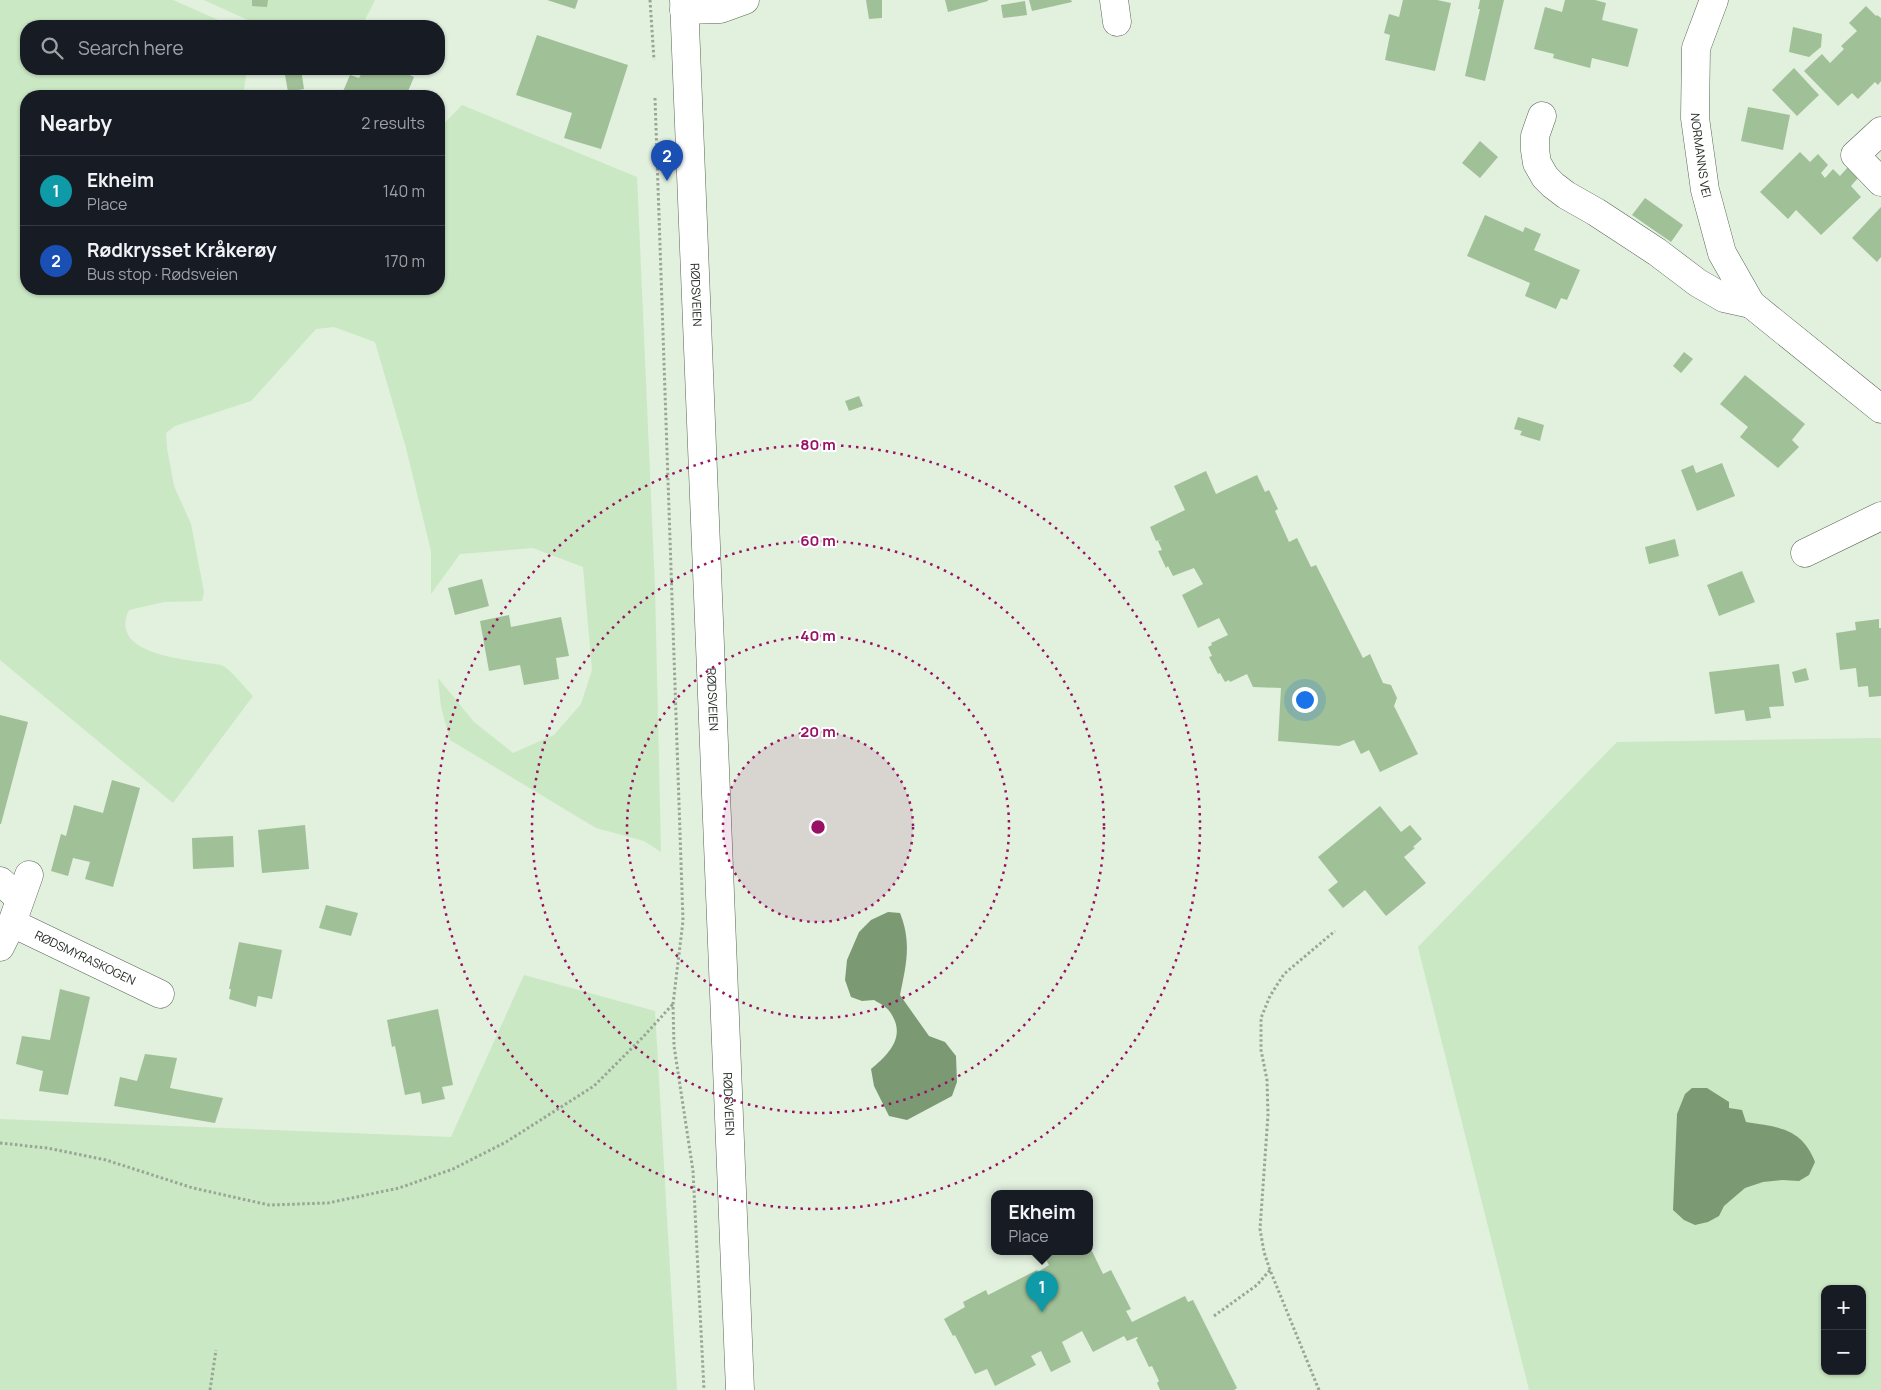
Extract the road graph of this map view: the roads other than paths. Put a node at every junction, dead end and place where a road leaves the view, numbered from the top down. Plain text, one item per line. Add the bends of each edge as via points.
1 (745, 0) edge
2 (1714, 0) edge
3 (684, 5) edge
4 (1542, 116) dead end
5 (1881, 131) edge
6 (1881, 182) edge
7 (1751, 304) junction
8 (1881, 409) edge
9 (1881, 516) edge
10 (1805, 553) dead end
11 (15, 894) edge
12 (0, 947) edge
13 (160, 994) dead end
14 (740, 1390) edge

1 - 3 street, RØDSVEIEN via 720,9
2 - 7 street, NORMANNS VEI via 1696,48 1695,118 1706,190 1722,253
3 - 14 street, RØDSVEIEN
4 - 7 street, NORMANNS VEI via 1535,136 1537,163 1553,185 1657,252 1698,283 1724,298
5 - 6 street via 1855,155
7 - 8 street, NORMANNS VEI
9 - 10 street
11 - 12 street, RØDSMYRASKOGEN
11 - 13 street, RØDSMYRASKOGEN

